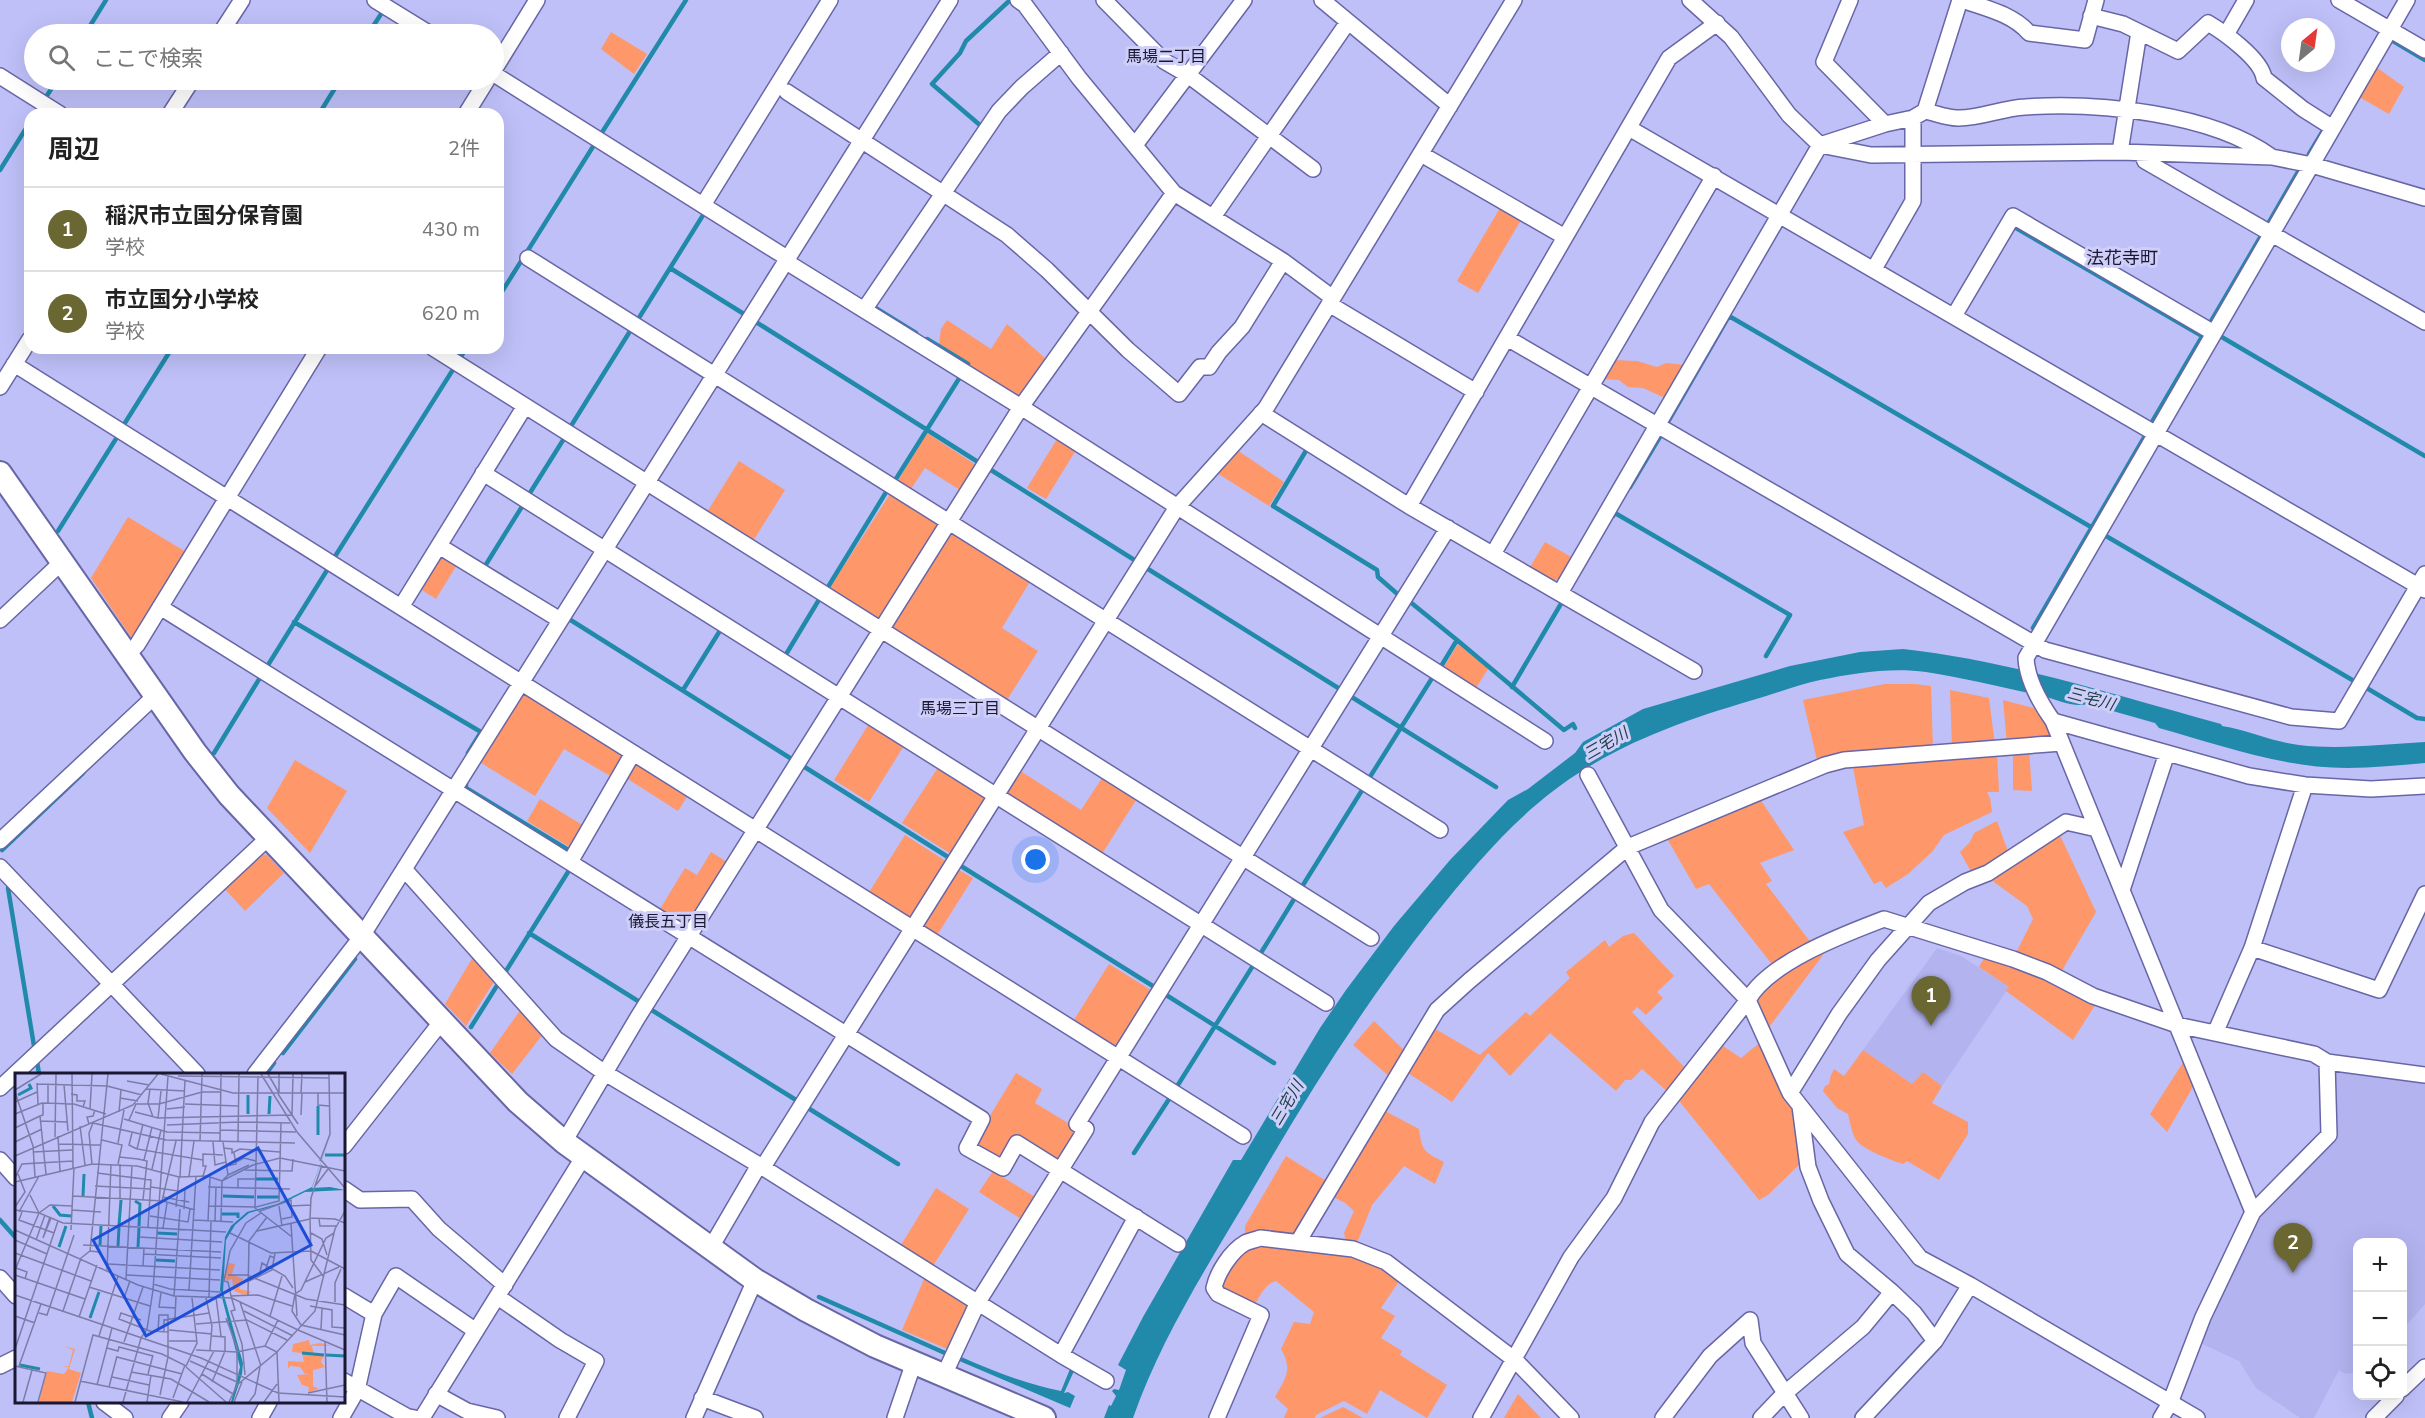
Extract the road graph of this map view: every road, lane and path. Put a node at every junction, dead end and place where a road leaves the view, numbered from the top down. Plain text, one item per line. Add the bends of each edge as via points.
1 (242, 0) edge
2 (375, 0) edge
3 (537, 0) edge
4 (830, 0) edge
5 (950, 0) edge
6 (1104, 0) edge
7 (1244, 0) edge
8 (1322, 0) edge
9 (1690, 0) edge
10 (1850, 0) edge
11 (1961, 0) edge
12 (2096, 0) edge
13 (2246, 0) edge
14 (2339, 0) edge
15 (2407, 0) edge
16 (1020, 1) edge
17 (1509, 2) edge
18 (2091, 16) junction
19 (1348, 22) junction
20 (1717, 23) junction
21 (226, 24) edge
22 (414, 24) edge
23 (2390, 30) junction
24 (2139, 32) junction
25 (2227, 33) junction
26 (2425, 50) edge
27 (1061, 53) junction
28 (504, 55) edge
29 (1188, 75) junction
30 (0, 76) edge
31 (504, 78) edge
32 (186, 90) edge
33 (482, 90) edge
34 (787, 92) dead end
35 (1450, 106) junction
36 (51, 108) edge
37 (174, 108) edge
38 (470, 108) edge
39 (2126, 110) junction
40 (1919, 115) junction
41 (1885, 124) junction
42 (1629, 128) junction
43 (2333, 128) junction
44 (1268, 136) junction
45 (862, 140) junction
46 (1135, 145) junction
47 (1820, 145) junction
48 (2120, 152) junction
49 (2142, 153) junction
50 (1420, 154) junction
51 (1913, 155) junction
52 (2272, 157) junction
53 (2312, 165) junction
54 (1314, 169) dead end
55 (1714, 176) junction
56 (943, 193) junction
57 (1174, 193) junction
58 (2425, 198) edge
59 (703, 205) junction
60 (1779, 214) junction
61 (1213, 218) junction
62 (2272, 234) junction
63 (1566, 237) junction
64 (528, 258) dead end
65 (786, 260) junction
66 (1283, 261) junction
67 (1874, 269) junction
68 (1331, 301) junction
69 (864, 310) junction
70 (1088, 310) junction
71 (1954, 316) junction
72 (2425, 322) edge
73 (2214, 333) junction
74 (1507, 338) junction
75 (24, 348) edge
76 (316, 354) edge
77 (443, 354) edge
78 (14, 364) junction
79 (714, 374) junction
80 (1591, 386) junction
81 (0, 387) edge
82 (1476, 392) junction
83 (525, 406) junction
84 (1021, 407) junction
85 (1261, 413) junction
86 (1657, 425) junction
87 (2156, 433) junction
88 (0, 473) edge
89 (483, 473) junction
90 (647, 482) junction
91 (226, 497) junction
92 (1410, 506) junction
93 (1177, 507) junction
94 (949, 521) junction
95 (1448, 528) junction
96 (439, 546) junction
97 (604, 550) junction
98 (1493, 554) junction
99 (62, 562) junction
100 (2423, 583) edge
101 (1560, 593) junction
102 (160, 607) junction
103 (401, 607) junction
104 (0, 620) edge
105 (560, 620) junction
106 (1106, 620) junction
107 (882, 629) junction
108 (1381, 636) junction
109 (2034, 644) junction
110 (127, 656) junction
111 (1694, 671) dead end
112 (521, 682) junction
113 (155, 696) junction
114 (838, 697) junction
115 (2053, 721) junction
116 (1039, 728) junction
117 (1545, 741) dead end
118 (2062, 743) junction
119 (1311, 749) junction
120 (633, 753) junction
121 (2167, 753) junction
122 (1588, 775) dead end
123 (2305, 785) junction
124 (2425, 786) edge
125 (454, 789) junction
126 (995, 796) junction
127 (2097, 829) junction
128 (756, 830) junction
129 (1440, 830) dead end
130 (268, 838) junction
131 (0, 841) edge
132 (1628, 847) junction
133 (1243, 857) junction
134 (570, 862) junction
135 (0, 867) edge
136 (404, 869) junction
137 (2122, 890) junction
138 (2425, 894) edge
139 (1201, 925) junction
140 (1906, 926) junction
141 (912, 928) junction
142 (362, 936) junction
143 (688, 936) junction
144 (1371, 938) dead end
145 (2252, 948) junction
146 (111, 984) junction
147 (1748, 1000) junction
148 (1326, 1003) dead end
149 (442, 1021) junction
150 (2177, 1024) junction
151 (2216, 1031) junction
152 (846, 1034) junction
153 (1118, 1058) junction
154 (2327, 1062) junction
155 (16, 1073) edge
156 (196, 1073) edge
157 (256, 1073) edge
158 (605, 1073) junction
159 (15, 1074) edge
160 (2425, 1075) edge
161 (0, 1088) edge
162 (1790, 1094) junction
163 (1800, 1106) junction
164 (1244, 1136) dead end
165 (564, 1142) junction
166 (345, 1145) edge
167 (584, 1156) junction
168 (0, 1160) edge
169 (761, 1166) junction
170 (1061, 1170) junction
171 (15, 1177) edge
172 (345, 1190) edge
173 (2253, 1212) junction
174 (1136, 1217) junction
175 (1298, 1242) junction
176 (1178, 1244) dead end
177 (711, 1249) junction
178 (0, 1278) edge
179 (755, 1280) junction
180 (1970, 1285) junction
181 (501, 1291) junction
182 (1892, 1292) junction
183 (15, 1295) edge
184 (345, 1297) edge
185 (978, 1302) junction
186 (374, 1314) junction
187 (476, 1331) junction
188 (1935, 1341) junction
189 (1061, 1355) junction
190 (15, 1358) edge
191 (1515, 1360) junction
192 (914, 1362) junction
193 (0, 1366) edge
194 (2425, 1367) edge
195 (944, 1375) junction
196 (1106, 1381) dead end
197 (345, 1382) edge
198 (2407, 1385) edge
199 (357, 1390) junction
200 (436, 1394) junction
201 (1784, 1394) junction
202 (702, 1398) junction
203 (2391, 1400) edge
204 (106, 1403) edge
205 (180, 1403) edge
206 (268, 1403) edge
207 (2170, 1403) junction
208 (1030, 1415) edge
209 (125, 1418) edge
210 (170, 1418) edge
211 (260, 1418) edge
212 (341, 1418) edge
213 (414, 1418) edge
214 (422, 1418) edge
215 (497, 1418) edge
216 (567, 1418) edge
217 (694, 1418) edge
218 (754, 1418) edge
219 (895, 1418) edge
220 (1217, 1418) edge
221 (1481, 1418) edge
222 (1571, 1418) edge
223 (1663, 1418) edge
224 (1761, 1418) edge
225 (1802, 1418) edge
226 (1863, 1418) edge
227 (2161, 1418) edge
228 (2197, 1418) edge
229 (2374, 1418) edge

1 - 21 street
2 - 22 street
3 - 28 street
4 - 59 street
5 - 45 street
6 - 29 street via 1164,61
7 - 29 street
8 - 19 street
9 - 20 street
10 - 41 street via 1824,62
11 - 18 street via 2010,18 2029,33 2085,40
11 - 40 street
12 - 18 street
13 - 25 street
14 - 23 street
15 - 23 street
16 - 27 street
17 - 35 street
18 - 24 street
19 - 35 street
19 - 44 street
20 - 42 street via 1669,58
20 - 47 street via 1789,115
23 - 26 street
23 - 43 street
24 - 25 street via 2178,51 2208,23
24 - 39 street
25 - 43 street via 2262,70 2264,78
27 - 46 street
27 - 56 street via 999,111
29 - 44 street
29 - 46 street
30 - 36 street
31 - 59 street
32 - 37 street
33 - 38 street
34 - 45 street
35 - 50 street
39 - 40 street via 2024,107 1957,118
39 - 48 street
39 - 52 street via 2159,114 2211,129 2256,146
40 - 41 street
40 - 51 street
41 - 47 street
42 - 55 street
42 - 63 street
43 - 53 street
44 - 54 street
44 - 61 street
45 - 56 street
45 - 65 street
46 - 57 street
47 - 51 street via 1872,155
47 - 60 street
48 - 49 street
48 - 51 street
49 - 52 street
49 - 62 street via 2145,161
50 - 63 street
50 - 68 street
51 - 67 street via 1913,201
52 - 53 street
53 - 58 street
53 - 62 street
55 - 60 street
55 - 80 street
56 - 69 street
56 - 70 street via 1007,235
57 - 61 street
57 - 70 street
59 - 65 street
60 - 67 street
60 - 86 street
61 - 66 street
62 - 72 street
62 - 73 street
63 - 74 street
64 - 79 street
65 - 69 street
65 - 79 street
66 - 68 street
66 - 70 street via 1242,327 1209,367 1200,368 1179,394
67 - 71 street
68 - 82 street
68 - 85 street
69 - 84 street
70 - 84 street
71 - 73 street via 2013,216
71 - 87 street
73 - 87 street
74 - 80 street
74 - 82 street
75 - 78 street
76 - 91 street
77 - 83 street
78 - 81 street
78 - 91 street
79 - 90 street
79 - 94 street
80 - 86 street
80 - 98 street
82 - 92 street
83 - 89 street
83 - 90 street
84 - 93 street
84 - 94 street
85 - 92 street
85 - 93 street
86 - 101 street
86 - 109 street
87 - 100 street
87 - 109 street
88 - 99 street
89 - 96 street
89 - 97 street
90 - 97 street
90 - 107 street
91 - 102 street
91 - 103 street
92 - 95 street
93 - 106 street
93 - 108 street
94 - 106 street
94 - 107 street
95 - 98 street
95 - 108 street
96 - 103 street
96 - 105 street
97 - 105 street
97 - 114 street
98 - 101 street
99 - 104 street
99 - 110 street
100 - 109 street via 2339,721 2291,717
101 - 111 street
102 - 110 street
102 - 125 street
103 - 112 street
105 - 112 street
106 - 116 street
106 - 119 street
107 - 114 street
107 - 116 street
108 - 117 street
108 - 119 street
109 - 115 street via 2026,658 2027,665
110 - 113 street
112 - 120 street
112 - 125 street
113 - 130 street via 195,752
113 - 131 street
114 - 126 street
114 - 128 street
115 - 118 street
115 - 121 street
116 - 126 street
116 - 133 street
118 - 127 street
118 - 132 street via 1844,760
119 - 129 street
119 - 133 street
120 - 128 street
120 - 134 street
121 - 123 street via 2249,776
121 - 137 street
122 - 132 street
123 - 124 street via 2371,789
123 - 145 street
125 - 134 street
125 - 136 street
126 - 139 street
126 - 141 street
127 - 137 street
127 - 140 street via 2066,822 1988,873 1929,903
128 - 141 street
128 - 143 street
130 - 142 street
130 - 146 street
132 - 147 street via 1661,910
132 - 175 street via 1437,1010
133 - 139 street
133 - 144 street
134 - 143 street
135 - 146 street
136 - 142 street
136 - 158 street via 556,1039
137 - 150 street
138 - 145 street via 2379,990
139 - 148 street
139 - 153 street
140 - 147 street via 1884,919 1810,950 1755,988
140 - 150 street via 2013,959 2093,996
140 - 162 street via 1839,1014
141 - 152 street
141 - 153 street
142 - 149 street
142 - 157 street
143 - 152 street
143 - 158 street
145 - 151 street
146 - 155 street
146 - 156 street
147 - 162 street
147 - 191 street via 1653,1122 1614,1198 1571,1257
149 - 165 street via 518,1102
149 - 166 street
150 - 151 street
150 - 173 street
151 - 154 street via 2314,1054
152 - 169 street
152 - 170 street via 982,1119 967,1148 1003,1168 1017,1143
153 - 164 street
153 - 170 street via 1077,1124 1086,1130
154 - 160 street
154 - 173 street via 2329,1135
158 - 165 street
158 - 169 street
159 - 161 street
162 - 163 street
163 - 180 street via 1920,1258
163 - 182 street via 1808,1167 1846,1254
165 - 167 street
167 - 177 street
167 - 181 street
168 - 171 street
169 - 177 street
169 - 185 street
170 - 174 street
170 - 185 street
172 - 181 street via 360,1200 412,1199
173 - 207 street via 2203,1317
174 - 176 street
174 - 189 street
175 - 191 street via 1353,1249 1386,1262
175 - 220 street via 1246,1242 1235,1251 1215,1281 1218,1294 1261,1315
177 - 179 street
178 - 183 street
179 - 192 street via 876,1346
179 - 202 street
180 - 188 street
180 - 207 street
181 - 187 street
181 - 216 street via 560,1340 596,1360
182 - 188 street
182 - 201 street via 1863,1327
184 - 186 street
185 - 189 street
185 - 195 street
186 - 187 street via 396,1276
186 - 199 street
187 - 200 street
188 - 226 street
189 - 196 street
190 - 193 street
191 - 221 street
191 - 222 street
192 - 195 street
192 - 219 street
194 - 198 street
195 - 208 street
197 - 199 street
199 - 212 street
199 - 213 street
200 - 214 street
200 - 215 street via 467,1411
201 - 223 street via 1753,1343 1750,1320 1710,1356
201 - 224 street
201 - 225 street
202 - 217 street
202 - 218 street
203 - 229 street
204 - 209 street
205 - 210 street
206 - 211 street
207 - 227 street
207 - 228 street

